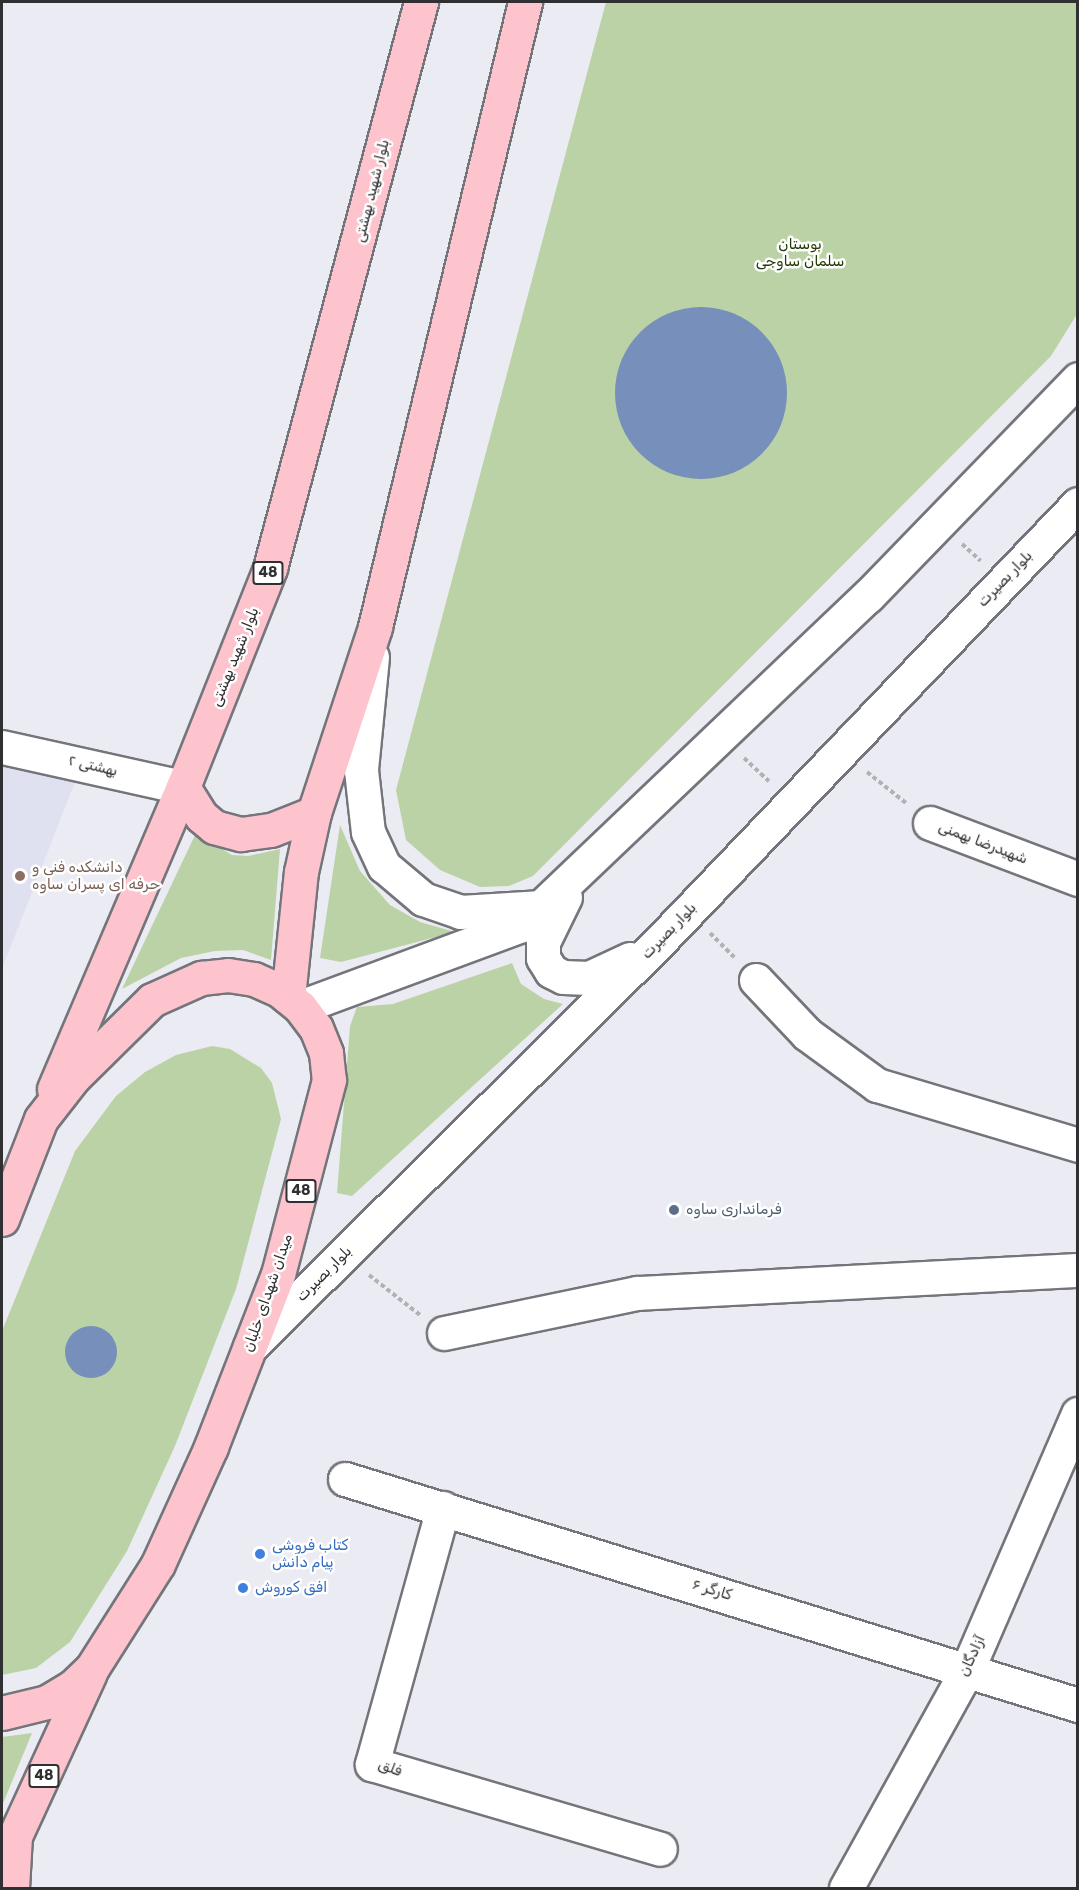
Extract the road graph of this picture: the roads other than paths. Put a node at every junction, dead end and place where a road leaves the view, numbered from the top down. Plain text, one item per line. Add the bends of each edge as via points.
1 (421, 2) edge
2 (525, 2) edge
3 (1077, 379) edge
4 (1077, 504) edge
5 (375, 627) junction
6 (2, 747) edge
7 (183, 787) junction
8 (314, 813) junction
9 (930, 823) road end
10 (582, 870) junction
11 (1077, 879) edge
12 (544, 907) junction
13 (659, 942) junction
14 (756, 980) road end
15 (294, 1002) junction
16 (41, 1119) junction
17 (1077, 1145) edge
18 (2, 1220) edge
19 (1077, 1270) edge
20 (444, 1334) road end
21 (250, 1347) junction
22 (1076, 1421) edge
23 (345, 1479) dead end
24 (443, 1508) junction
25 (92, 1668) junction
26 (968, 1668) junction
27 (1077, 1704) edge
28 (2, 1713) edge
29 (8, 1826) edge
30 (660, 1849) dead end
31 (853, 1887) edge
32 (12, 1888) edge

1 - 7 main road, بلوار شهید بهشتی / 48 via 270,568
2 - 5 main road
3 - 10 street via 868,596
4 - 13 street, بلوار بصیرت
5 - 8 main road
5 - 12 street via 361,770 368,832 384,866 423,899 460,912
6 - 7 street, بهشتی ۲
7 - 8 main road via 201,816 214,826 241,834 271,830
7 - 16 main road, بلوار شهید بهشتی / 48
8 - 15 main road via 301,872
9 - 11 street, شهیدرضا بهمنی
10 - 12 street
10 - 13 street via 551,920 543,942 543,958 551,971 563,977 605,974
12 - 15 street via 522,925
13 - 21 street, بلوار بصیرت
14 - 17 street via 807,1034 877,1085
15 - 16 main road, میدان شهدای خلبان / 48 via 254,979 228,975 201,978 177,987 152,1000 132,1018 73,1078
15 - 21 main road, میدان شهدای خلبان / 48 via 316,1028 326,1053 328,1089 278,1274
16 - 18 main road, میدان شهدای خلبان / 48
19 - 20 street via 638,1293
21 - 25 main road, میدان شهدای خلبان / 48 via 211,1447 158,1564
22 - 26 street, آزادگان
23 - 24 street, کارگر ۶
24 - 26 street, کارگر ۶
24 - 30 street, فلق via 372,1764
25 - 28 main road, میدان شهدای خلبان / 48 via 72,1687 47,1702
25 - 29 main road, 48
26 - 27 street, کارگر ۶
26 - 31 street, آزادگان
29 - 32 main road, 48

